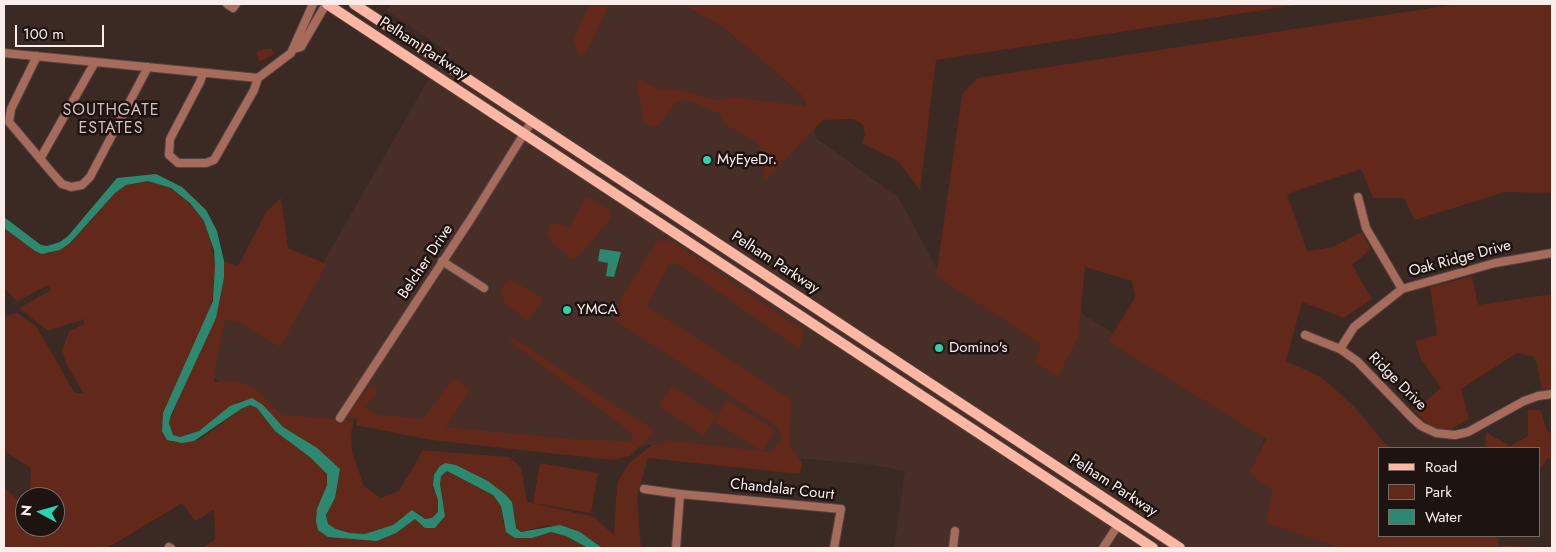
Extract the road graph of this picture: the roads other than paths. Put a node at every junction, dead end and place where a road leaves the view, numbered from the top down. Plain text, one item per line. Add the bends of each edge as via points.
1 (227, 4) edge
2 (236, 4) edge
3 (313, 4) edge
4 (326, 4) edge
5 (354, 4) edge
6 (294, 49) junction
7 (4, 53) edge
8 (37, 56) junction
9 (96, 62) junction
10 (148, 68) junction
11 (456, 70) junction
12 (203, 73) junction
13 (258, 78) junction
14 (447, 83) junction
15 (492, 94) junction
16 (484, 107) junction
17 (532, 121) junction
18 (524, 133) junction
19 (561, 140) junction
20 (552, 152) junction
21 (40, 159) junction
22 (1358, 197) dead end
23 (664, 208) junction
24 (660, 223) junction
25 (1552, 253) edge
26 (442, 261) junction
27 (484, 288) dead end
28 (1402, 288) junction
29 (827, 315) junction
30 (820, 328) junction
31 (1305, 335) dead end
32 (1340, 349) junction
33 (901, 364) junction
34 (893, 376) junction
35 (1552, 394) edge
36 (968, 409) junction
37 (340, 418) dead end
38 (961, 421) junction
39 (644, 489) dead end
40 (1094, 491) junction
41 (680, 494) junction
42 (1087, 504) junction
43 (1126, 512) junction
44 (1118, 525) junction
45 (955, 531) dead end
46 (676, 548) edge
47 (834, 548) edge
48 (953, 548) edge
49 (1103, 548) edge
50 (1153, 548) edge
51 (1180, 548) edge

1 - 2 street via 233,8
3 - 6 street
4 - 6 street via 302,47
4 - 14 main road, Pelham Parkway
5 - 11 main road, Pelham Parkway
6 - 13 street
7 - 8 street
8 - 9 street
8 - 21 street via 8,118
9 - 10 street
9 - 21 street
10 - 12 street
10 - 21 street via 85,183 77,187 66,186
11 - 14 main road
11 - 15 main road, Pelham Parkway
12 - 13 street
12 - 13 street via 170,139 168,152 178,163 214,160
14 - 16 main road, Pelham Parkway
15 - 16 main road
15 - 17 main road, Pelham Parkway
16 - 18 main road, Pelham Parkway
17 - 18 street, Belcher Drive
17 - 19 main road, Pelham Parkway
18 - 20 main road, Pelham Parkway
18 - 26 street, Belcher Drive via 520,144
19 - 20 main road
19 - 23 main road, Pelham Parkway
20 - 24 main road, Pelham Parkway
22 - 28 street via 1366,228
23 - 24 main road
23 - 29 main road, Pelham Parkway
24 - 30 main road, Pelham Parkway
25 - 28 street, Oak Ridge Drive via 1495,263
26 - 27 street
26 - 37 street, Belcher Drive
28 - 32 street, Oak Ridge Drive via 1354,327
29 - 30 main road
29 - 33 main road, Pelham Parkway
30 - 34 main road, Pelham Parkway
31 - 32 street, Ridge Drive
32 - 35 street, Ridge Drive via 1367,369 1412,418 1436,433 1455,435 1468,432 1524,401
33 - 34 main road
33 - 36 main road, Pelham Parkway
34 - 38 main road, Pelham Parkway
36 - 38 main road
36 - 40 main road, Pelham Parkway
38 - 42 main road, Pelham Parkway
39 - 41 street, Chandalar Court
40 - 42 main road
40 - 43 main road, Pelham Parkway
41 - 46 street
41 - 47 street, Chandalar Court via 841,509
42 - 44 main road, Pelham Parkway
43 - 44 main road
43 - 51 main road, Pelham Parkway
44 - 49 street
44 - 50 main road, Pelham Parkway
45 - 48 street

